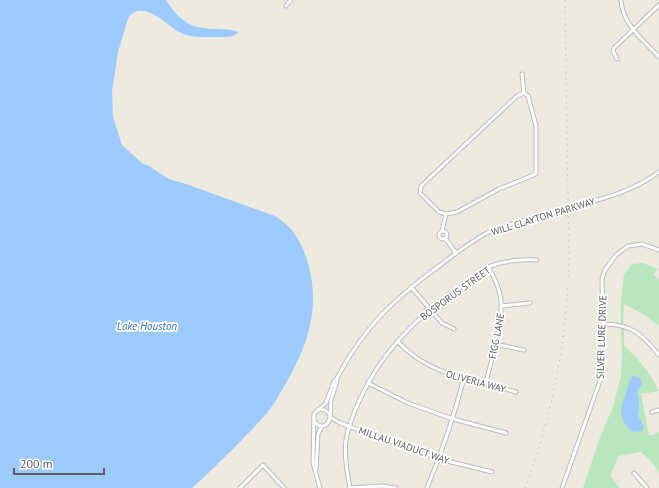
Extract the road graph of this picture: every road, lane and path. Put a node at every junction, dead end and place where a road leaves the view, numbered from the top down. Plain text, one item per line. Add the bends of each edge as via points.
1 (291, 0) edge
2 (621, 0) edge
3 (659, 5) edge
4 (286, 6) dead end
5 (633, 30) junction
6 (659, 57) edge
7 (617, 60) dead end
8 (522, 74) dead end
9 (524, 93) junction
10 (659, 172) edge
11 (446, 214) junction
12 (442, 231) junction
13 (445, 238) junction
14 (659, 250) edge
15 (456, 253) junction
16 (537, 260) dead end
17 (488, 267) junction
18 (411, 287) junction
19 (530, 303) dead end
20 (501, 306) junction
21 (430, 309) junction
22 (603, 324) junction
23 (454, 330) dead end
24 (397, 341) junction
25 (495, 344) junction
26 (524, 350) dead end
27 (659, 355) edge
28 (337, 378) junction
29 (464, 378) junction
30 (368, 383) junction
31 (486, 383) junction
32 (516, 392) dead end
33 (319, 409) junction
34 (659, 410) edge
35 (652, 412) dead end
36 (330, 416) junction
37 (313, 419) junction
38 (453, 419) junction
39 (328, 423) junction
40 (340, 423) junction
41 (322, 426) junction
42 (349, 426) junction
43 (506, 433) dead end
44 (439, 460) junction
45 (316, 471) junction
46 (492, 472) dead end
47 (634, 473) dead end
48 (240, 488) edge
49 (284, 488) edge
50 (320, 488) edge
51 (350, 488) edge
52 (396, 488) edge
53 (427, 488) edge
54 (562, 488) edge
55 (646, 488) edge

1 - 4 street
2 - 5 street via 625,18
3 - 5 street
5 - 6 street
5 - 7 street via 614,48
8 - 9 street
9 - 11 street via 517,96 421,186 420,193 439,212
9 - 11 street via 528,96 536,126 536,174 499,189 457,212
10 - 15 street, WILL CLAYTON PARKWAY, bridge via 644,183 614,195 491,231
11 - 12 street
12 - 13 street via 447,233
12 - 13 street via 439,237
13 - 15 street
14 - 22 street, SILVER LURE DRIVE via 642,244 632,245 609,262 602,279
15 - 18 street, WILL CLAYTON PARKWAY
16 - 17 street, BOSPORUS STREET via 528,259
17 - 20 street, FIGG LANE via 500,293
17 - 21 street, BOSPORUS STREET
18 - 21 street
18 - 28 street, WILL CLAYTON PARKWAY via 393,302 371,327 352,351
19 - 20 street
20 - 25 street, FIGG LANE
21 - 23 street via 442,323
21 - 24 street, BOSPORUS STREET
22 - 27 street via 632,329
22 - 54 street, SILVER LURE DRIVE via 599,385
24 - 29 street, OLIVERIA WAY via 426,364
24 - 30 street, BOSPORUS STREET
25 - 26 street
25 - 31 street, FIGG LANE
28 - 33 street, WILL CLAYTON PARKWAY via 330,388 326,402
28 - 36 street, WILL CLAYTON PARKWAY via 331,399
29 - 31 street, OLIVERIA WAY
29 - 38 street
30 - 38 street via 408,403
30 - 42 street, BOSPORUS STREET
31 - 32 street, OLIVERIA WAY
33 - 36 street via 326,410
33 - 37 street
34 - 35 street
36 - 39 street
36 - 40 street, MILLAU VIADUCT WAY
37 - 41 street via 316,424
37 - 45 street via 313,463
38 - 43 street
38 - 44 street
39 - 40 street, MILLAU VIADUCT WAY
39 - 41 street
40 - 42 street, MILLAU VIADUCT WAY
41 - 45 street via 318,434
42 - 44 street, MILLAU VIADUCT WAY
42 - 51 street, BOSPORUS STREET via 345,451
44 - 46 street, MILLAU VIADUCT WAY
44 - 53 street
45 - 50 street
47 - 55 street
48 - 49 street via 263,465
51 - 52 street

